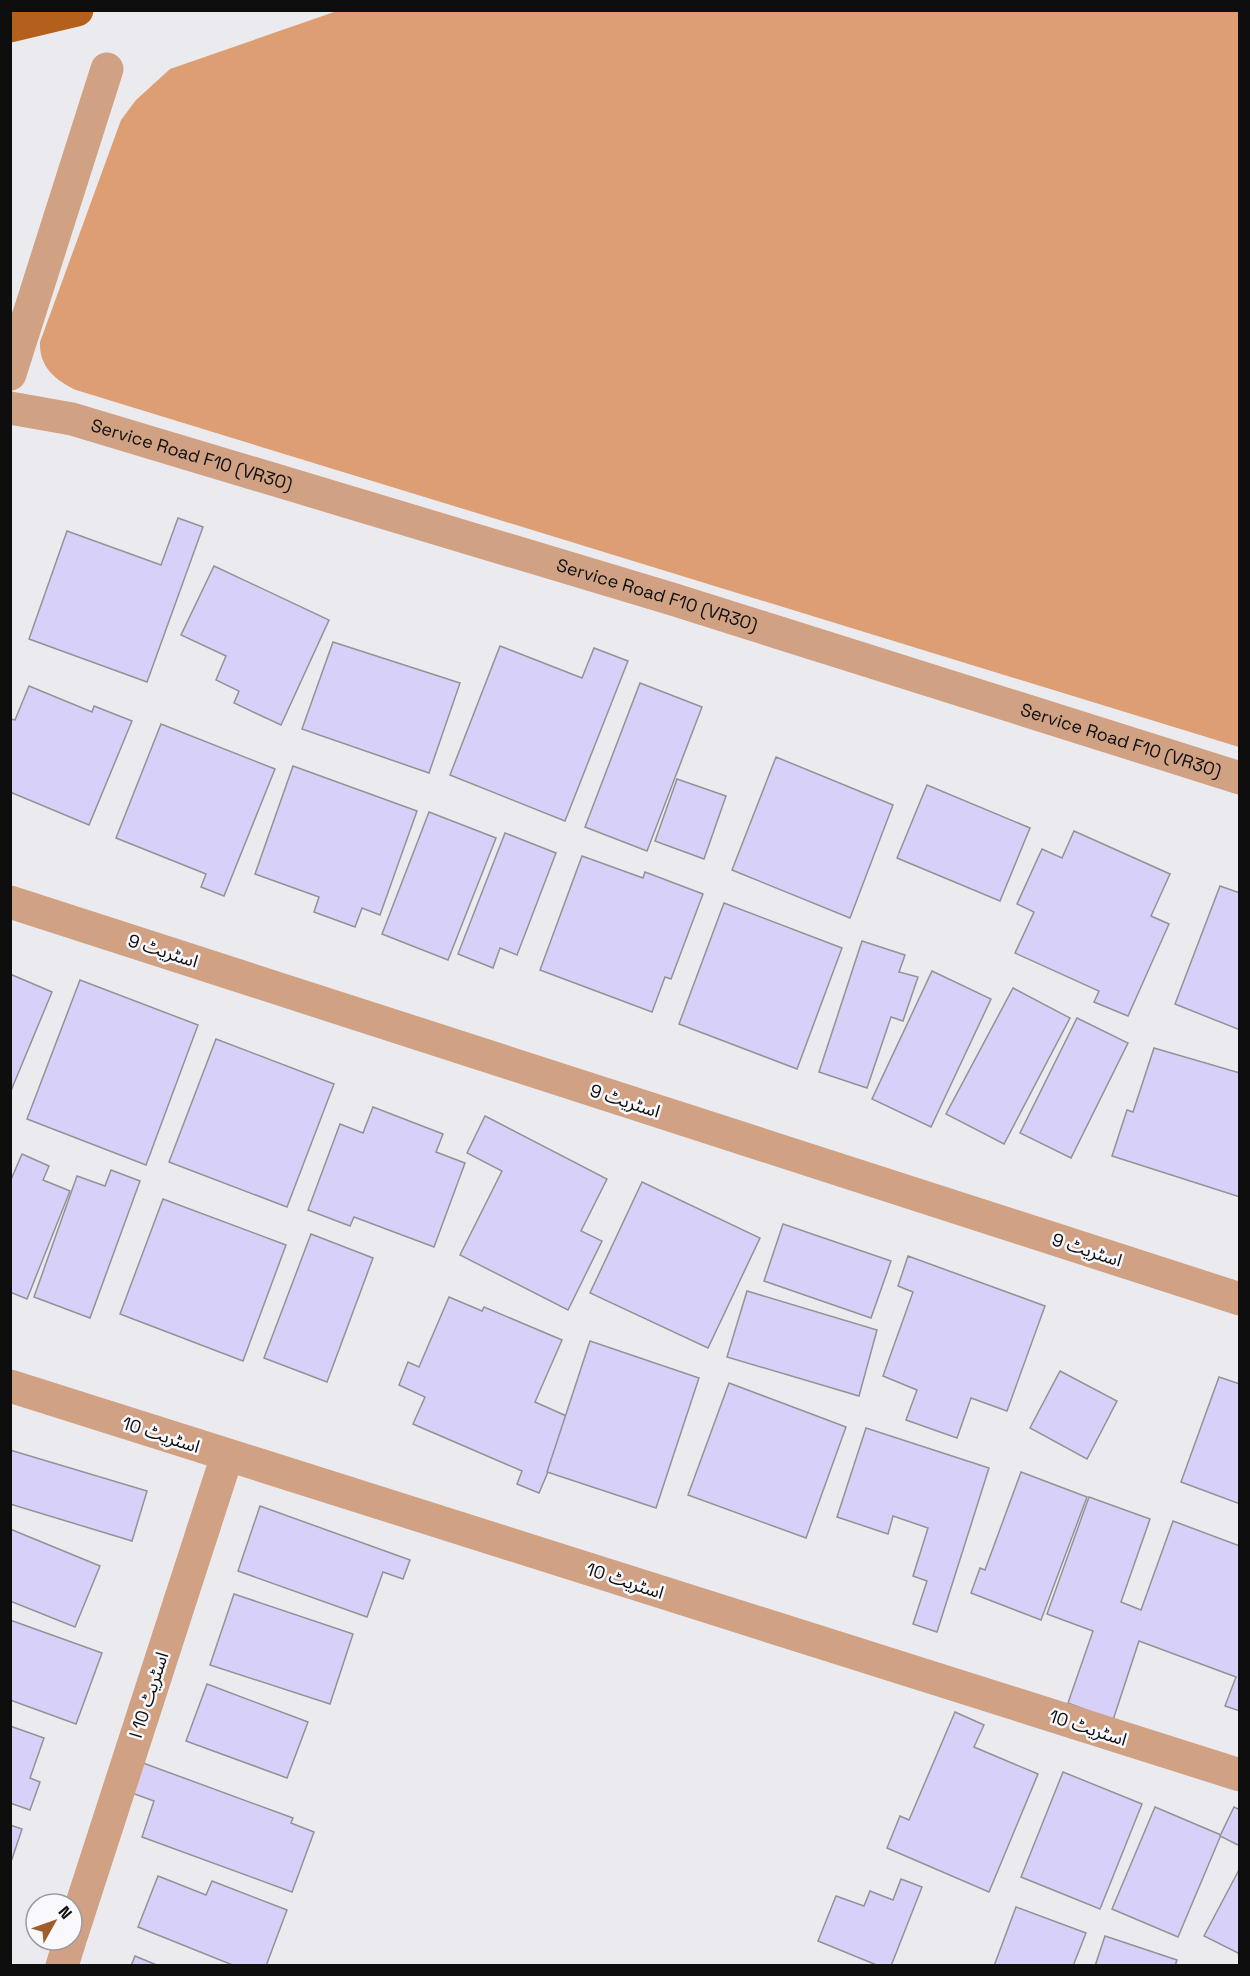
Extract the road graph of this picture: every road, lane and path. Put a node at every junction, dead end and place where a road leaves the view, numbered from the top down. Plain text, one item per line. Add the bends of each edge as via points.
1 (77, 10) edge
2 (10, 26) edge
3 (107, 69) dead end
4 (10, 374) edge
5 (10, 408) edge
6 (1239, 778) edge
7 (10, 902) edge
8 (1239, 1299) edge
9 (10, 1386) edge
10 (227, 1456) junction
11 (1239, 1775) edge
12 (84, 1897) edge

1 - 2 main road
3 - 4 street
5 - 6 street, Service Road F10 (VR30) via 72,419 672,599
7 - 8 street, اسٹریٹ 9
9 - 10 street, اسٹریٹ 10
10 - 11 street, اسٹریٹ 10
10 - 12 street, اسٹریٹ 10 ا

